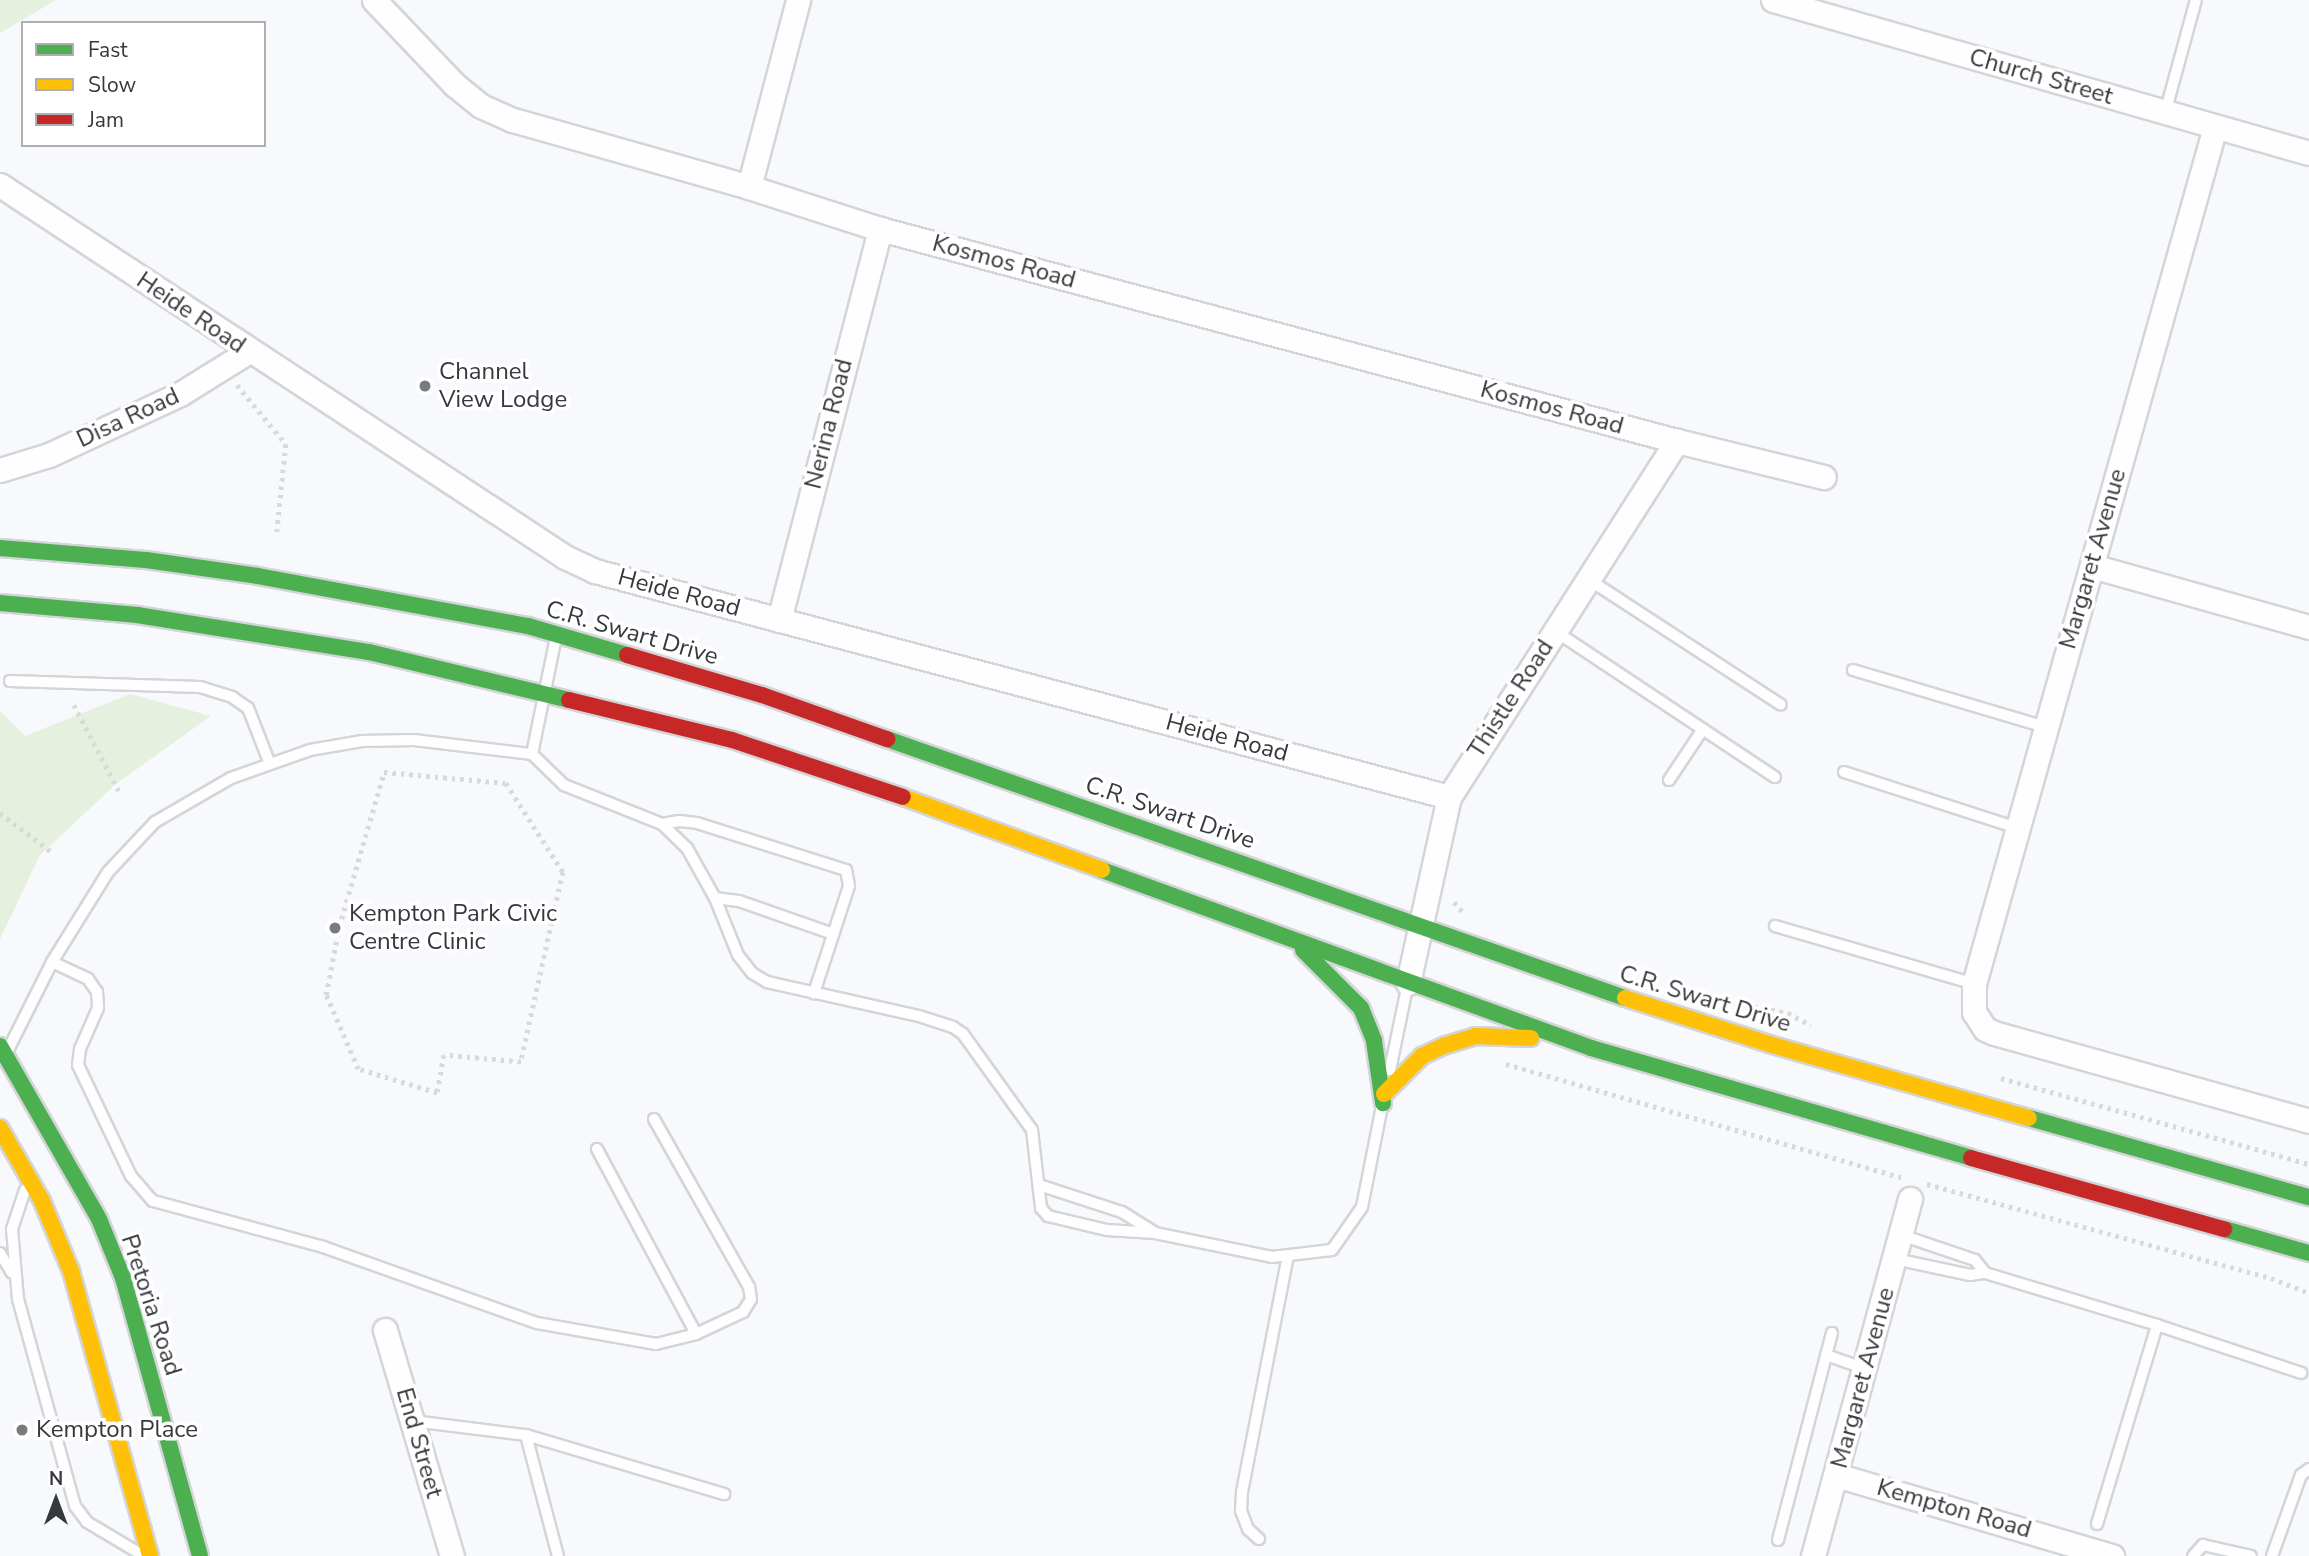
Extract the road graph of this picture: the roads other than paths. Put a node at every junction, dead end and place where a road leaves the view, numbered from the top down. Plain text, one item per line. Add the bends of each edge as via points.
1 (374, 0) edge
2 (797, 0) edge
3 (1773, 0) edge
4 (2196, 0) edge
5 (2165, 113) junction
6 (2215, 127) junction
7 (2309, 153) edge
8 (0, 185) edge
9 (749, 187) junction
10 (880, 229) junction
11 (248, 351) junction
12 (1677, 441) junction
13 (0, 470) edge
14 (1824, 477) dead end
15 (0, 548) edge
16 (2092, 566) junction
17 (1588, 579) junction
18 (0, 603) edge
19 (779, 620) junction
20 (2309, 627) edge
21 (1555, 631) junction
22 (557, 634) junction
23 (1853, 670) dead end
24 (10, 681) dead end
25 (547, 694) junction
26 (1781, 705) dead end
27 (2046, 727) junction
28 (1703, 729) junction
29 (532, 754) junction
30 (270, 764) junction
31 (1844, 772) dead end
32 (1775, 776) dead end
33 (1669, 780) dead end
34 (1449, 797) junction
35 (662, 824) junction
36 (2017, 828) junction
37 (715, 898) junction
38 (1418, 924) junction
39 (1774, 926) dead end
40 (833, 934) junction
41 (1291, 939) junction
42 (52, 962) junction
43 (1408, 983) junction
44 (1973, 988) junction
45 (814, 993) junction
46 (1591, 1048) junction
47 (2, 1053) edge
48 (1384, 1099) junction
49 (654, 1119) dead end
50 (2309, 1121) edge
51 (0, 1128) edge
52 (597, 1149) dead end
53 (0, 1150) edge
54 (16, 1157) junction
55 (29, 1179) junction
56 (1039, 1185) junction
57 (1913, 1187) road end
58 (2309, 1197) edge
59 (1155, 1233) junction
60 (1901, 1235) junction
61 (0, 1253) edge
62 (2309, 1253) edge
63 (1287, 1256) junction
64 (1895, 1259) junction
65 (1985, 1273) junction
66 (15, 1279) junction
67 (2157, 1325) junction
68 (385, 1330) dead end
69 (1832, 1333) dead end
70 (696, 1334) junction
71 (1826, 1355) junction
72 (1866, 1369) junction
73 (2301, 1373) dead end
74 (413, 1421) junction
75 (526, 1435) junction
76 (2309, 1469) edge
77 (1836, 1475) junction
78 (724, 1494) dead end
79 (2097, 1524) dead end
80 (1259, 1539) dead end
81 (1777, 1540) dead end
82 (147, 1556) edge
83 (200, 1556) edge
84 (452, 1556) edge
85 (558, 1556) edge
86 (1813, 1556) edge
87 (2112, 1556) edge
88 (2193, 1556) edge
89 (2251, 1556) edge
90 (2272, 1556) edge

1 - 9 street, Kosmos Road via 481,106 513,120
2 - 9 street
3 - 5 street, Church Street
4 - 5 lane
5 - 6 street, Church Street
6 - 7 street, Church Street
6 - 16 street, Margaret Avenue
8 - 11 street, Heide Road
9 - 10 street, Kosmos Road
10 - 12 street, Kosmos Road
10 - 19 street, Nerina Road
11 - 13 street, Disa Road via 180,394 49,455
11 - 19 street, Heide Road via 565,557 595,571
12 - 14 street, Kosmos Road
12 - 17 street, Thistle Road
15 - 22 main road, C.R. Swart Drive via 146,560 258,576
16 - 20 street
16 - 27 street, Margaret Avenue
17 - 21 street, Thistle Road
17 - 26 lane
18 - 25 main road via 137,615 369,652
19 - 34 street, Heide Road
21 - 28 lane
21 - 34 street, Thistle Road
22 - 25 lane
22 - 38 main road, C.R. Swart Drive via 762,695
23 - 27 lane
24 - 30 lane via 200,687 232,697 248,708
25 - 29 lane
25 - 41 main road via 732,740 904,797
27 - 36 street, Margaret Avenue
28 - 32 lane
28 - 33 lane
29 - 30 lane via 414,740 362,741 310,750
29 - 35 lane via 564,785
30 - 42 lane via 231,778 155,822 108,872
31 - 36 lane
34 - 38 street, Thistle Road
35 - 37 lane via 687,848
35 - 40 lane via 697,823 846,870 849,886
36 - 44 street, Margaret Avenue
37 - 40 lane via 739,901
37 - 45 lane via 738,955 752,973 766,982
38 - 43 street, Thistle Road
38 - 58 main road, C.R. Swart Drive via 1594,988 1757,1040
39 - 44 lane
40 - 45 lane
41 - 43 main road
41 - 48 main road via 1361,1008 1374,1041
42 - 47 lane
42 - 70 lane via 88,978 97,992 98,1008 78,1065 131,1176 153,1201 323,1247 537,1323 656,1345
43 - 46 main road
43 - 48 lane
44 - 50 street via 1974,1012 1994,1033
45 - 56 lane via 919,1016 963,1034 1032,1130
46 - 48 main road via 1511,1035 1475,1036 1422,1056
46 - 62 main road
47 - 83 main road, Pretoria Road via 99,1219 123,1278
48 - 63 lane via 1362,1207 1332,1250
49 - 70 lane via 749,1287 751,1299 743,1312
51 - 54 main road
52 - 70 lane
53 - 54 main road
54 - 55 main road
55 - 66 lane via 12,1229
55 - 82 main road via 71,1271
56 - 59 lane via 1122,1212
56 - 59 lane via 1042,1212 1048,1216 1107,1230
57 - 60 street, Margaret Avenue
59 - 63 lane via 1272,1257
60 - 64 street, Margaret Avenue
60 - 65 lane via 1975,1260
61 - 66 lane
63 - 80 lane via 1242,1492 1241,1511 1248,1529
64 - 65 lane via 1970,1275
64 - 72 street, Margaret Avenue
65 - 67 lane
66 - 82 lane via 75,1506 87,1522
67 - 73 lane
67 - 79 lane
68 - 74 street, End Street
69 - 71 lane
71 - 72 lane
71 - 81 lane
72 - 77 street, Margaret Avenue
74 - 75 lane
74 - 84 street, End Street
75 - 78 lane
75 - 85 lane
76 - 90 lane via 2301,1475
77 - 86 street, Margaret Avenue
77 - 87 street, Kempton Road
88 - 89 lane via 2203,1545

